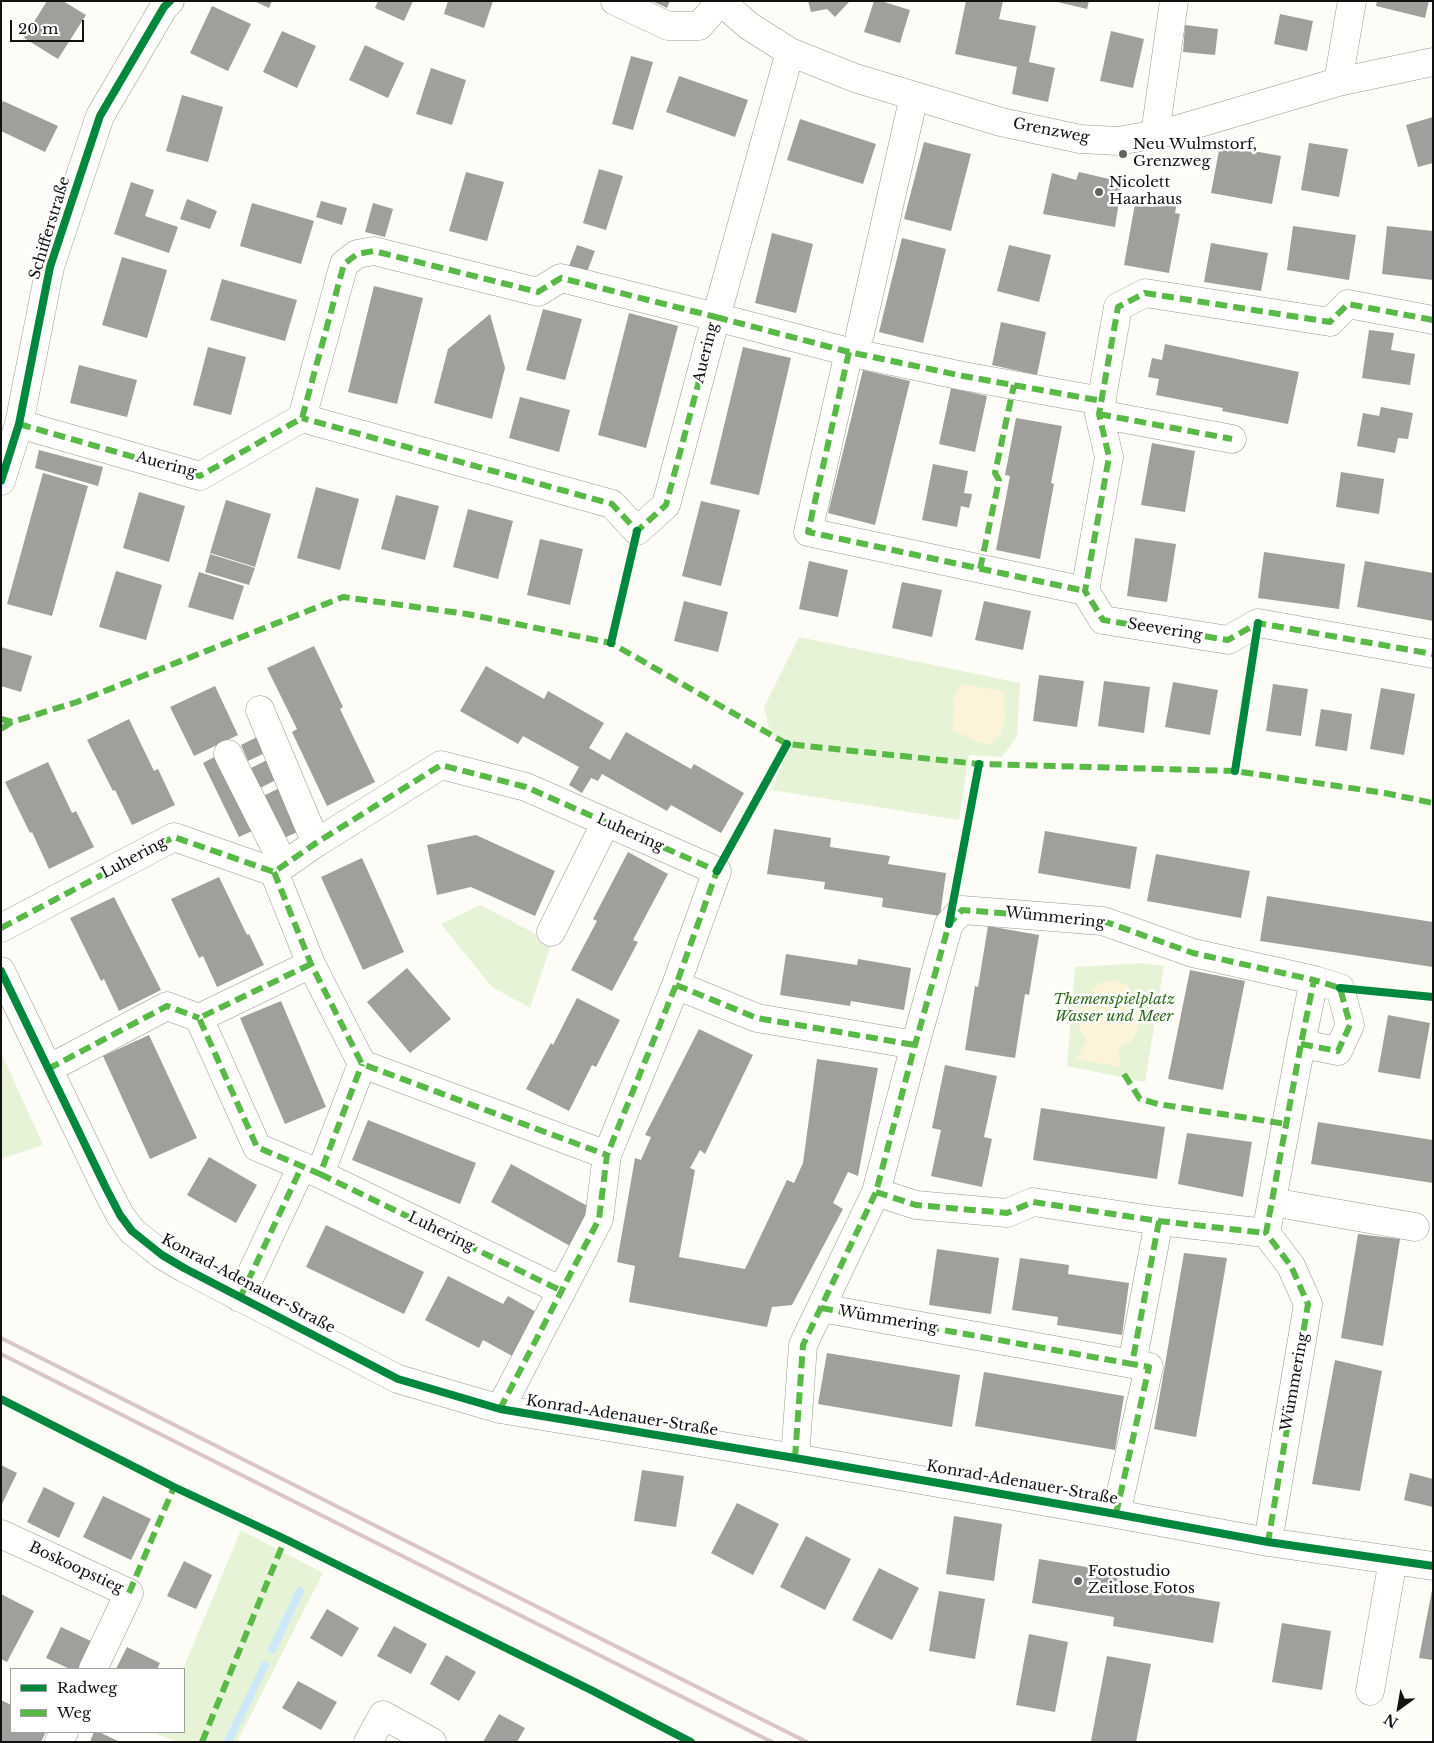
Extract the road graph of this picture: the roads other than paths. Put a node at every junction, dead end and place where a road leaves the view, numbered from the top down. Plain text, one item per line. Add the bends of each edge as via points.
1 (170, 1) edge
2 (615, 1) edge
3 (720, 1) edge
4 (1174, 1) edge
5 (1352, 1) edge
6 (790, 52) junction
7 (1433, 62) edge
8 (1338, 82) junction
9 (914, 96) junction
10 (1155, 134) junction
11 (718, 310) junction
12 (1433, 320) edge
13 (855, 343) junction
14 (1101, 407) junction
15 (302, 418) junction
16 (19, 424) junction
17 (1232, 438) dead end
18 (1, 481) edge
19 (1085, 591) junction
20 (1433, 654) edge
21 (260, 710) dead end
22 (228, 754) dead end
23 (606, 822) junction
24 (316, 843) junction
25 (279, 868) junction
26 (1, 928) edge
27 (551, 932) dead end
28 (311, 964) junction
29 (1, 971) edge
30 (1314, 980) junction
31 (676, 985) junction
32 (199, 1018) junction
33 (1301, 1044) junction
34 (914, 1045) junction
35 (362, 1064) junction
36 (48, 1069) junction
37 (607, 1155) junction
38 (311, 1170) junction
39 (876, 1192) junction
40 (1272, 1202) junction
41 (1159, 1221) junction
42 (1415, 1227) dead end
43 (1266, 1232) junction
44 (562, 1291) junction
45 (240, 1298) junction
46 (821, 1308) junction
47 (1132, 1364) junction
48 (500, 1409) junction
49 (795, 1458) junction
50 (1116, 1514) junction
51 (1, 1534) edge
52 (1268, 1542) junction
53 (1393, 1560) junction
54 (1433, 1566) edge
55 (93, 1668) edge
56 (1370, 1691) dead end
57 (368, 1742) edge
58 (432, 1742) edge

1 - 16 street, Schifferstraße via 100,116 50,267
2 - 3 street via 668,26 699,26
3 - 6 street, Grenzweg via 749,26
4 - 10 street
5 - 8 street
6 - 9 street, Grenzweg via 854,78
6 - 11 street
7 - 8 street, Grenzweg
8 - 10 street, Grenzweg
9 - 10 street, Grenzweg via 1001,122 1080,139 1118,141
9 - 13 street
11 - 13 street
11 - 15 street, Auering via 561,278 538,292 374,251 357,254 344,264
11 - 15 street, Auering via 666,505 637,531 612,504
12 - 14 street via 1348,304 1330,322 1145,293 1118,306
13 - 14 street via 963,376
13 - 19 street via 808,532
14 - 17 street
14 - 19 street via 1109,457
15 - 16 street, Auering via 200,476
16 - 18 street, Schifferstraße
19 - 20 street, Seevering via 1103,620 1228,640 1258,623
21 - 24 street
22 - 25 street
23 - 24 street, Luhering via 526,787 441,765
23 - 27 street
23 - 31 street, Luhering via 717,872
24 - 25 street, Luhering
25 - 26 street, Luhering via 174,837
25 - 28 street
28 - 32 street
28 - 35 street
29 - 36 street, Konrad-Adenauer-Straße
30 - 33 street
30 - 33 street, Wümmering via 1340,988 1350,1024 1338,1051
30 - 34 street, Wümmering via 1193,953 1103,921 962,910 949,924
31 - 34 street via 757,1018
31 - 37 street, Luhering
32 - 36 street via 167,1006
32 - 38 street, Luhering via 257,1147
33 - 40 street
34 - 39 street, Wümmering
35 - 37 street
35 - 38 street
36 - 45 street, Konrad-Adenauer-Straße via 106,1188 132,1231 162,1255
37 - 44 street, Luhering via 599,1219
38 - 44 street, Luhering
38 - 45 street, Konrad-Adenauer-Straße
39 - 41 street via 916,1205 1007,1213 1033,1202
39 - 46 street, Wümmering
40 - 42 street
40 - 43 street
41 - 43 street
41 - 47 street
43 - 52 street, Wümmering via 1291,1266 1308,1304
44 - 48 street, Luhering
45 - 48 street, Konrad-Adenauer-Straße via 398,1379
46 - 47 street, Wümmering
46 - 49 street, Wümmering via 804,1345
47 - 50 street, Wümmering via 1149,1367
48 - 49 street, Konrad-Adenauer-Straße
49 - 50 street, Konrad-Adenauer-Straße
50 - 52 street, Konrad-Adenauer-Straße
51 - 55 street, Boskoopstieg via 130,1593
52 - 53 street, Konrad-Adenauer-Straße
53 - 54 street, Konrad-Adenauer-Straße
53 - 56 street
57 - 58 street via 383,1715

